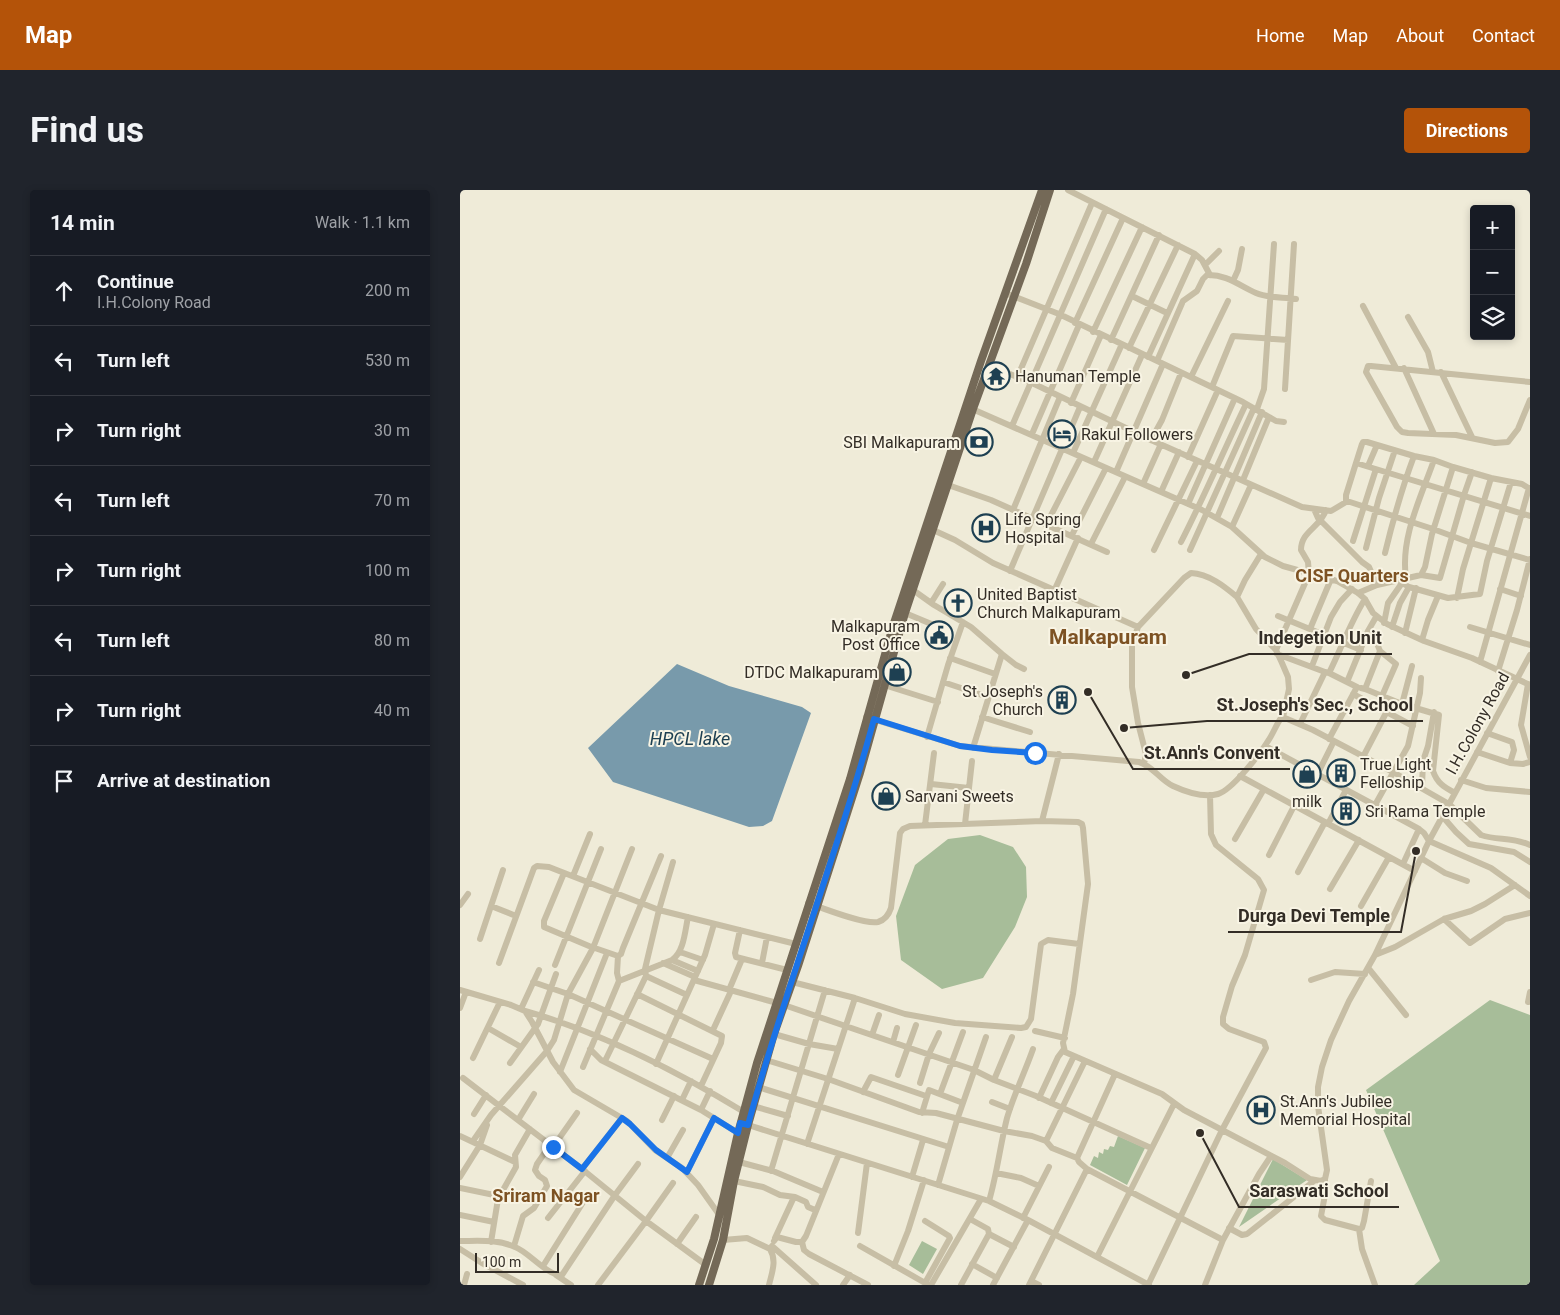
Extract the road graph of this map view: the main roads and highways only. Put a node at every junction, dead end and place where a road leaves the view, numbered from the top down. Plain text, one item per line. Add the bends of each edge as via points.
1 (1042, 190) edge
2 (1050, 190) edge
3 (970, 408) junction
4 (870, 718) junction
5 (780, 1004) junction
6 (744, 1124) junction
7 (723, 1212) junction
8 (699, 1285) edge
9 (709, 1285) edge

1 - 3 main road via 1005,293
2 - 3 main road via 990,366
3 - 4 main road via 894,655
3 - 4 main road via 885,652
4 - 5 main road via 808,903
4 - 5 main road via 860,773 792,982
5 - 6 main road via 753,1106
5 - 6 main road via 757,1063 744,1112
6 - 7 main road via 739,1162
6 - 7 main road via 738,1133
7 - 8 main road
7 - 9 main road via 723,1240

